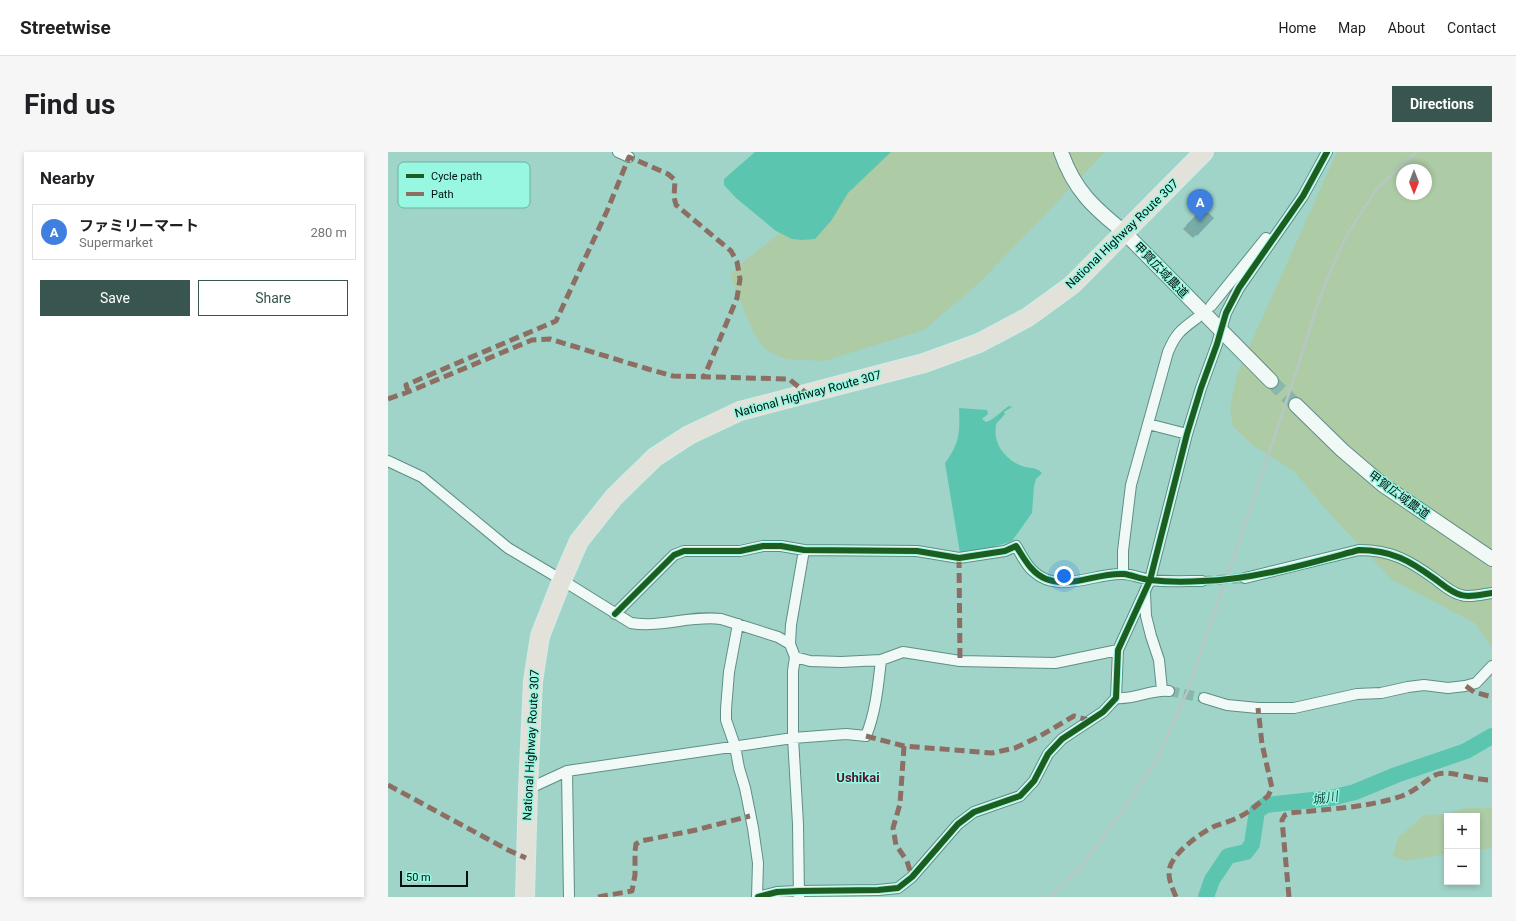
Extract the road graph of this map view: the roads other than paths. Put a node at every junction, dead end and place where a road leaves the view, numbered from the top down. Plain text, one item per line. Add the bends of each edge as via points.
1 (618, 152) edge
2 (1061, 152) edge
3 (1204, 152) edge
4 (1327, 152) edge
5 (630, 157) dead end
6 (1124, 232) junction
7 (1274, 238) junction
8 (1211, 306) dead end
9 (1197, 318) dead end
10 (1221, 331) junction
11 (1271, 381) tunnel mouth
12 (1296, 405) tunnel mouth
13 (1148, 424) junction
14 (1187, 434) junction
15 (388, 461) edge
16 (804, 550) junction
17 (1492, 559) edge
18 (1123, 574) junction
19 (1246, 578) tunnel mouth
20 (562, 580) junction
21 (1150, 580) junction
22 (1202, 581) tunnel mouth
23 (1145, 591) junction
24 (1492, 593) edge
25 (615, 614) junction
26 (738, 624) junction
27 (790, 644) junction
28 (1118, 650) junction
29 (795, 657) junction
30 (881, 660) junction
31 (1492, 666) edge
32 (1116, 698) junction
33 (1204, 698) tunnel mouth
34 (793, 738) junction
35 (735, 746) junction
36 (567, 771) junction
37 (528, 789) junction
38 (799, 894) edge
39 (526, 897) edge
40 (569, 897) edge
41 (758, 897) edge

1 - 5 street
2 - 6 street, 甲賀広域農道 via 1080,191 1098,212
3 - 6 highway, National Highway Route 307
4 - 7 street via 1303,196
6 - 10 street, 甲賀広域農道
6 - 20 highway, National Highway Route 307 via 1072,285 1028,318 979,343 924,363 740,411 689,435 655,457 614,497 579,541
7 - 8 street via 1266,238
7 - 10 street via 1239,288 1226,313
9 - 13 street via 1174,338
10 - 11 street, 甲賀広域農道
10 - 14 street
12 - 17 street, 甲賀広域農道 via 1383,485
13 - 14 street
13 - 18 street via 1131,485
14 - 21 street
15 - 20 street via 422,478 508,548
16 - 18 street via 917,551 959,558 1005,551 1016,546 1033,571 1055,582 1074,582
16 - 25 street via 763,546 740,551 684,551 674,554
16 - 27 street via 790,625
18 - 21 street
19 - 24 street via 1360,550 1375,550 1412,563 1463,596
20 - 25 street
20 - 37 highway, National Highway Route 307 via 540,636 533,681
21 - 22 street
21 - 23 street
23 - 28 street
23 - 32 street via 1146,616 1165,691 1126,699
25 - 26 street via 631,623 640,624 712,618
26 - 27 street via 778,637
26 - 35 street via 729,672 726,709 726,720
27 - 29 street
28 - 30 street via 1055,663 960,661 903,652
28 - 32 street
29 - 30 street via 810,661
29 - 34 street
30 - 34 street via 877,700 866,736 846,734
31 - 33 street via 1476,683 1465,686 1408,687 1382,693 1358,694 1294,708 1227,705
32 - 38 street via 1103,712 1062,739 1048,754 1034,781 1020,796 974,812 958,824 912,877 898,888
34 - 35 street
34 - 38 street
35 - 36 street
35 - 41 street via 746,788 755,842
36 - 37 street
36 - 40 street
37 - 39 highway, National Highway Route 307
38 - 41 street via 777,892

